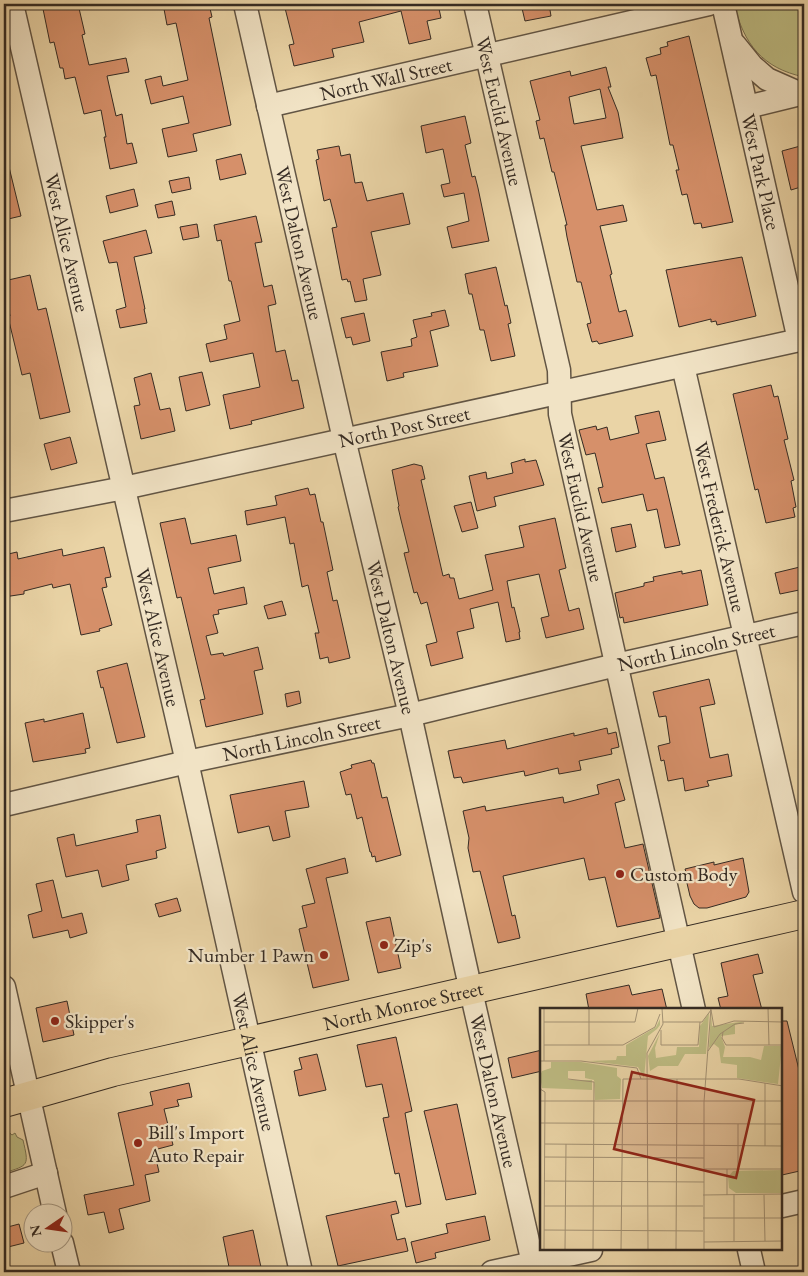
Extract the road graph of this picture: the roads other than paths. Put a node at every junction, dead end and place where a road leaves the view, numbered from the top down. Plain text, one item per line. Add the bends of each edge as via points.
1 (12, 4) edge
2 (245, 4) edge
3 (475, 4) edge
4 (709, 4) edge
5 (723, 4) edge
6 (732, 42) junction
7 (487, 56) junction
8 (803, 94) edge
9 (268, 106) junction
10 (747, 107) junction
11 (802, 340) edge
12 (683, 366) junction
13 (560, 392) junction
14 (344, 439) junction
15 (124, 488) junction
16 (4, 511) edge
17 (804, 623) edge
18 (746, 636) junction
19 (616, 665) junction
20 (410, 715) junction
21 (187, 762) junction
22 (4, 805) edge
23 (804, 892) edge
24 (804, 914) edge
25 (678, 944) junction
26 (4, 987) edge
27 (471, 991) junction
28 (694, 1008) edge
29 (250, 1041) junction
30 (29, 1095) junction
31 (4, 1103) edge
32 (46, 1173) junction
33 (4, 1187) edge
34 (804, 1201) edge
35 (54, 1204) edge
36 (783, 1206) edge
37 (588, 1251) edge
38 (749, 1251) edge
39 (65, 1254) edge
40 (534, 1268) edge
41 (70, 1272) edge
42 (302, 1272) edge
43 (492, 1272) edge
44 (754, 1272) edge

1 - 15 street, West Alice Avenue
2 - 9 street, West Dalton Avenue
3 - 7 street, West Euclid Avenue
4 - 7 street, North Wall Street
5 - 6 street, West Park Place
6 - 8 street via 767,79
6 - 10 street, West Park Place
7 - 9 street, North Wall Street
7 - 13 street, West Euclid Avenue via 559,370
8 - 10 street
9 - 14 street, West Dalton Avenue
10 - 11 street, West Park Place
11 - 12 street, North Post Street
12 - 13 street, North Post Street
12 - 18 street, West Frederick Avenue
13 - 14 street, North Post Street
13 - 19 street, West Euclid Avenue via 560,414
14 - 15 street, North Post Street
14 - 20 street, West Dalton Avenue
15 - 16 street, North Post Street
15 - 21 street, West Alice Avenue
17 - 18 street, North Lincoln Street
18 - 19 street, North Lincoln Street
18 - 23 street, West Frederick Avenue
19 - 20 street, North Lincoln Street
19 - 25 street, West Euclid Avenue
20 - 21 street, North Lincoln Street
20 - 27 street, West Dalton Avenue
21 - 22 street, North Lincoln Street
21 - 29 street, West Alice Avenue
24 - 25 main road, North Monroe Street
25 - 27 main road, North Monroe Street
25 - 28 street, West Euclid Avenue
26 - 30 street
27 - 29 main road, North Monroe Street
27 - 40 street, West Dalton Avenue
29 - 30 main road, North Monroe Street
29 - 42 street, West Alice Avenue
30 - 31 main road, North Monroe Street
30 - 32 street
32 - 33 street
32 - 35 street
34 - 36 street
37 - 40 street
38 - 44 street
39 - 41 street
40 - 43 street

